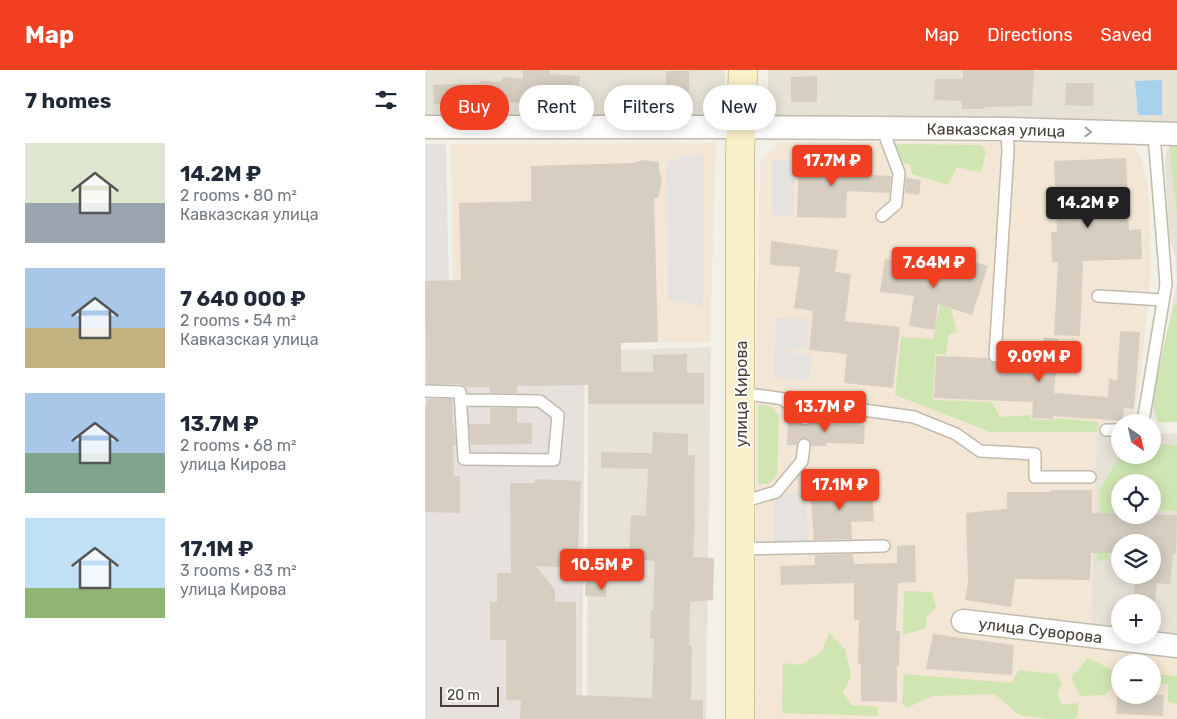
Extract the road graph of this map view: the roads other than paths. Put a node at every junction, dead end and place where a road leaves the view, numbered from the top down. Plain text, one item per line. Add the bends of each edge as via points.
1 (743, 70) edge
2 (742, 85) edge
3 (425, 127) edge
4 (703, 127) edge
5 (776, 127) edge
6 (882, 128) junction
7 (1007, 129) junction
8 (741, 130) edge
9 (1154, 134) junction
10 (1177, 134) edge
11 (882, 216) dead end
12 (1098, 296) dead end
13 (1163, 300) junction
14 (995, 356) dead end
15 (425, 391) edge
16 (741, 394) junction
17 (781, 399) junction
18 (461, 400) junction
19 (1144, 414) edge
20 (805, 420) dead end
21 (1106, 430) dead end
22 (1111, 430) edge
23 (804, 446) dead end
24 (1090, 477) dead end
25 (741, 502) junction
26 (884, 546) dead end
27 (741, 550) junction
28 (963, 620) dead end
29 (1177, 646) edge
30 (741, 719) edge

1 - 2 main road, улица Кирова
3 - 4 street, Кавказская улица
5 - 6 street, Кавказская улица
6 - 7 street, Кавказская улица
6 - 11 lane via 899,172 896,204
7 -> 9 street, Кавказская улица
7 - 14 lane
8 - 16 main road, улица Кирова
9 - 10 street, Кавказская улица
9 - 13 lane via 1166,284
12 - 13 lane
13 - 19 lane
15 - 18 lane via 461,392
16 - 17 lane
16 - 25 main road, улица Кирова
17 - 20 lane via 799,411
17 - 24 lane via 914,417 956,434 980,451 1035,454 1035,477
18 - 18 lane via 540,401 558,415 554,460 464,459
21 - 22 lane
23 - 25 lane via 802,461 776,492
25 - 27 main road, улица Кирова
26 - 27 lane
27 - 30 main road, улица Кирова
28 - 29 street, улица Суворова

